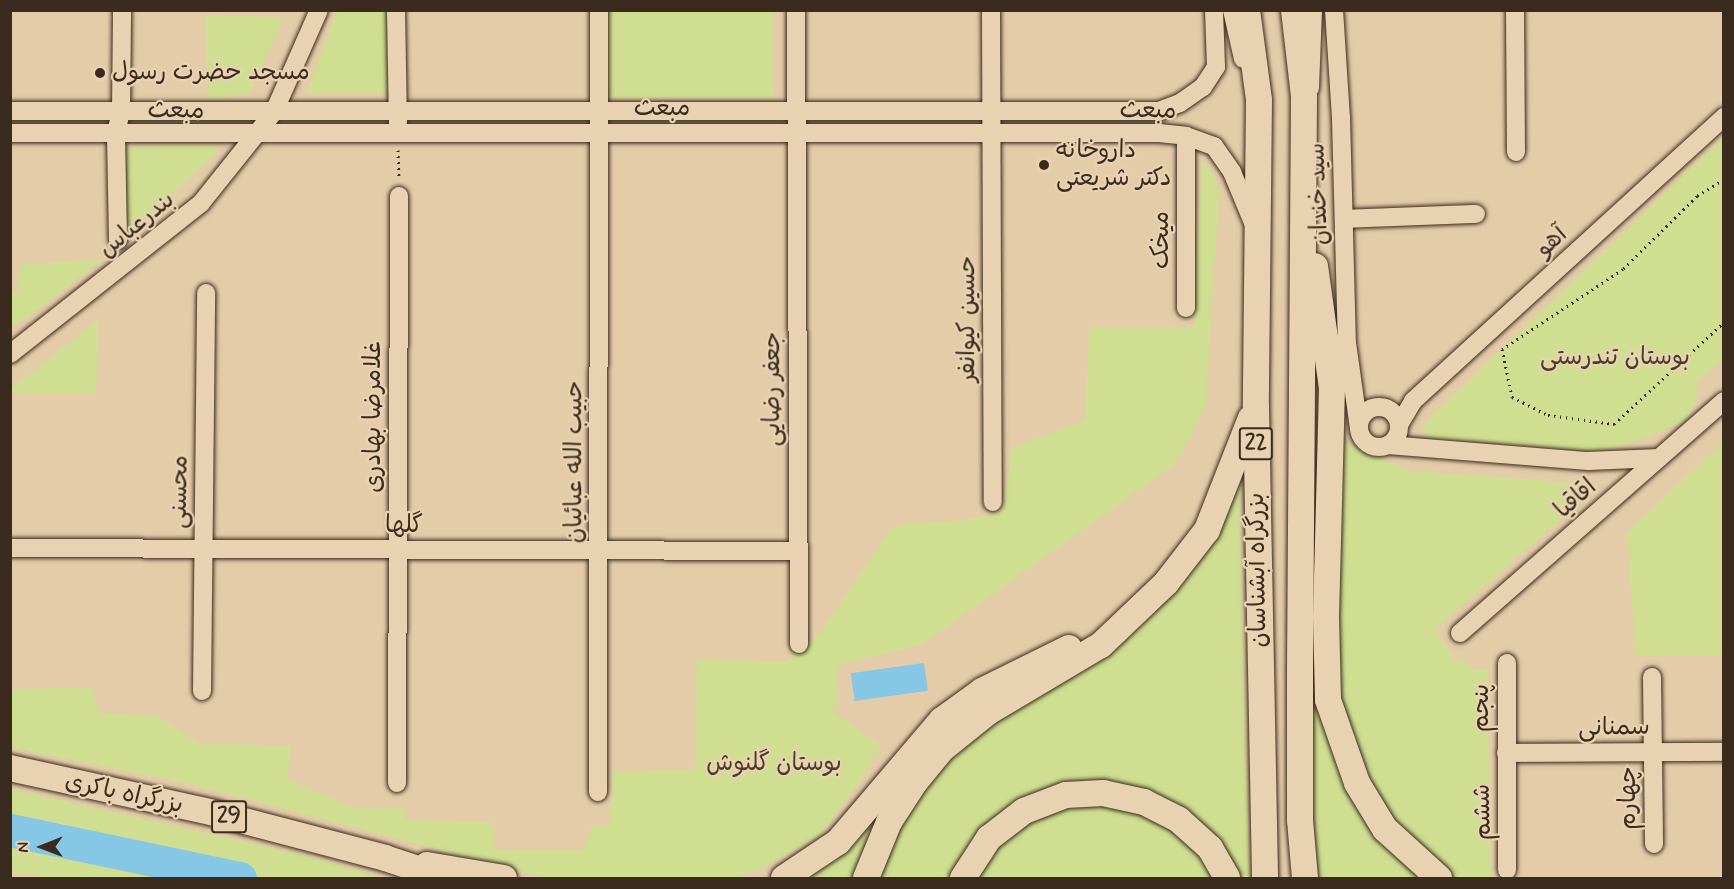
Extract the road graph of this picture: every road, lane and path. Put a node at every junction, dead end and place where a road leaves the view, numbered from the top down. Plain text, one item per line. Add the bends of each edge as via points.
1 (122, 10) edge
2 (319, 10) edge
3 (396, 10) edge
4 (599, 10) edge
5 (796, 10) edge
6 (991, 10) edge
7 (1214, 10) edge
8 (1232, 10) edge
9 (1247, 10) edge
10 (1294, 10) edge
11 (1313, 10) edge
12 (1334, 10) edge
13 (1515, 10) edge
14 (10, 111) edge
15 (121, 111) junction
16 (398, 111) junction
17 (600, 111) junction
18 (796, 111) junction
19 (990, 111) junction
20 (274, 112) junction
21 (1724, 117) edge
22 (1304, 128) junction
23 (1259, 132) junction
24 (10, 133) edge
25 (398, 133) junction
26 (600, 133) junction
27 (796, 133) junction
28 (116, 134) junction
29 (257, 136) junction
30 (990, 136) junction
31 (1186, 136) junction
32 (1516, 152) dead end
33 (1724, 179) edge
34 (399, 196) joint
35 (1305, 212) junction
36 (1476, 214) dead end
37 (1344, 219) junction
38 (1257, 232) junction
39 (118, 240) dead end
40 (206, 293) dead end
41 (1186, 308) dead end
42 (1724, 322) edge
43 (10, 354) edge
44 (1351, 376) junction
45 (1413, 401) junction
46 (1724, 401) edge
47 (1256, 407) junction
48 (1380, 407) junction
49 (1400, 426) junction
50 (1359, 428) junction
51 (1388, 445) junction
52 (1420, 448) junction
53 (1659, 458) junction
54 (993, 502) dead end
55 (10, 548) edge
56 (203, 549) junction
57 (398, 550) junction
58 (598, 550) junction
59 (798, 551) junction
60 (1129, 620) junction
61 (1460, 633) dead end
62 (798, 644) dead end
63 (1506, 663) dead end
64 (1652, 677) dead end
65 (202, 691) dead end
66 (1653, 751) junction
67 (1724, 752) edge
68 (1506, 753) junction
69 (10, 768) edge
70 (397, 783) dead end
71 (598, 792) dead end
72 (1654, 844) dead end
73 (386, 858) junction
74 (1507, 870) dead end
75 (445, 879) edge
76 (504, 879) edge
77 (784, 879) edge
78 (866, 879) edge
79 (963, 879) edge
80 (1227, 879) edge
81 (1265, 879) edge
82 (1305, 879) edge
83 (1439, 879) edge

1 - 15 street
2 - 20 street, بندرعباس
3 - 16 street
4 - 17 street, حبیب الله عبائیان
5 - 18 street, جعفر رضایی
6 - 19 street, حسین کیوانفر
7 - 19 street, مبعث via 1216,67 1203,87 1180,104 1160,111
8 - 23 street
9 - 23 highway, بزرگراه آبشناسان / 22 via 1259,100
10 - 22 highway, بزرگراه آبشناسان / 22
11 - 22 street via 1313,63
12 - 37 street, سید خندان
13 - 32 street
14 - 15 street, مبعث
15 - 20 street, مبعث
15 - 28 street
16 - 17 street, مبعث
16 - 20 street, مبعث
16 - 25 street
17 - 18 street, مبعث
17 - 26 street, حبیب الله عبائیان
18 - 19 street, مبعث
18 - 27 street, جعفر رضایی
19 - 30 street, حسین کیوانفر
20 - 29 street, بندرعباس
21 - 45 street, آهو
22 - 35 highway, بزرگراه آبشناسان / 22
23 - 38 highway, بزرگراه آبشناسان / 22
24 - 28 street, مبعث
25 - 26 street, مبعث
25 - 29 street, مبعث
25 - 34 path
26 - 27 street, مبعث
26 - 58 street, حبیب الله عبائیان
27 - 30 street, مبعث
27 - 59 street, جعفر رضایی
28 - 29 street, مبعث
28 - 39 street
29 - 43 street, بندرعباس via 201,203
30 - 31 street, مبعث
30 - 54 street, حسین کیوانفر
31 - 38 street, مبعث via 1214,146 1232,172
31 - 41 street, میخک
33 - 42 path via 1697,196 1623,269 1502,349 1512,398 1548,415 1614,424
34 - 57 street, غلامرضا بهادری
35 - 82 highway, بزرگراه آبشناسان / 22 via 1300,820
35 - 83 highway via 1324,310 1332,388 1326,617 1328,700 1353,775 1385,829
36 - 37 street
37 - 44 street, سید خندان
38 - 47 highway, بزرگراه آبشناسان / 22
40 - 56 street, محسنی
44 - 48 street
44 - 50 street, سید خندان
45 - 48 street
45 - 49 street
46 - 53 street, اقاقیا
47 - 60 highway via 1207,530 1166,583
47 - 81 highway, بزرگراه آبشناسان / 22
48 - 49 street
48 - 50 street via 1362,415
49 - 51 street
49 - 52 street
50 - 51 street via 1369,444
51 - 52 street
52 - 53 street via 1588,461
53 - 61 street, اقاقیا
55 - 56 street, گلها
56 - 57 street, گلها
56 - 65 street, محسنی
57 - 58 street, گلها
57 - 70 street, غلامرضا بهادری
58 - 59 street, گلها
58 - 71 street, حبیب الله عبائیان
59 - 62 street, جعفر رضایی
60 - 77 highway via 982,691 950,714 911,752 838,842
60 - 78 highway via 1101,645 988,712 942,749 889,822
63 - 68 street, پنجم
64 - 66 street, چهارم
66 - 67 street, سمنانی
66 - 68 street, سمنانی
66 - 72 street, چهارم
68 - 74 street, ششم
69 - 73 highway, بزرگراه باکری / 29 via 214,813
73 - 75 highway, بزرگراه باکری / 29
73 - 76 highway
79 - 80 highway via 989,838 1024,811 1066,795 1103,793 1144,802 1179,820 1210,848

